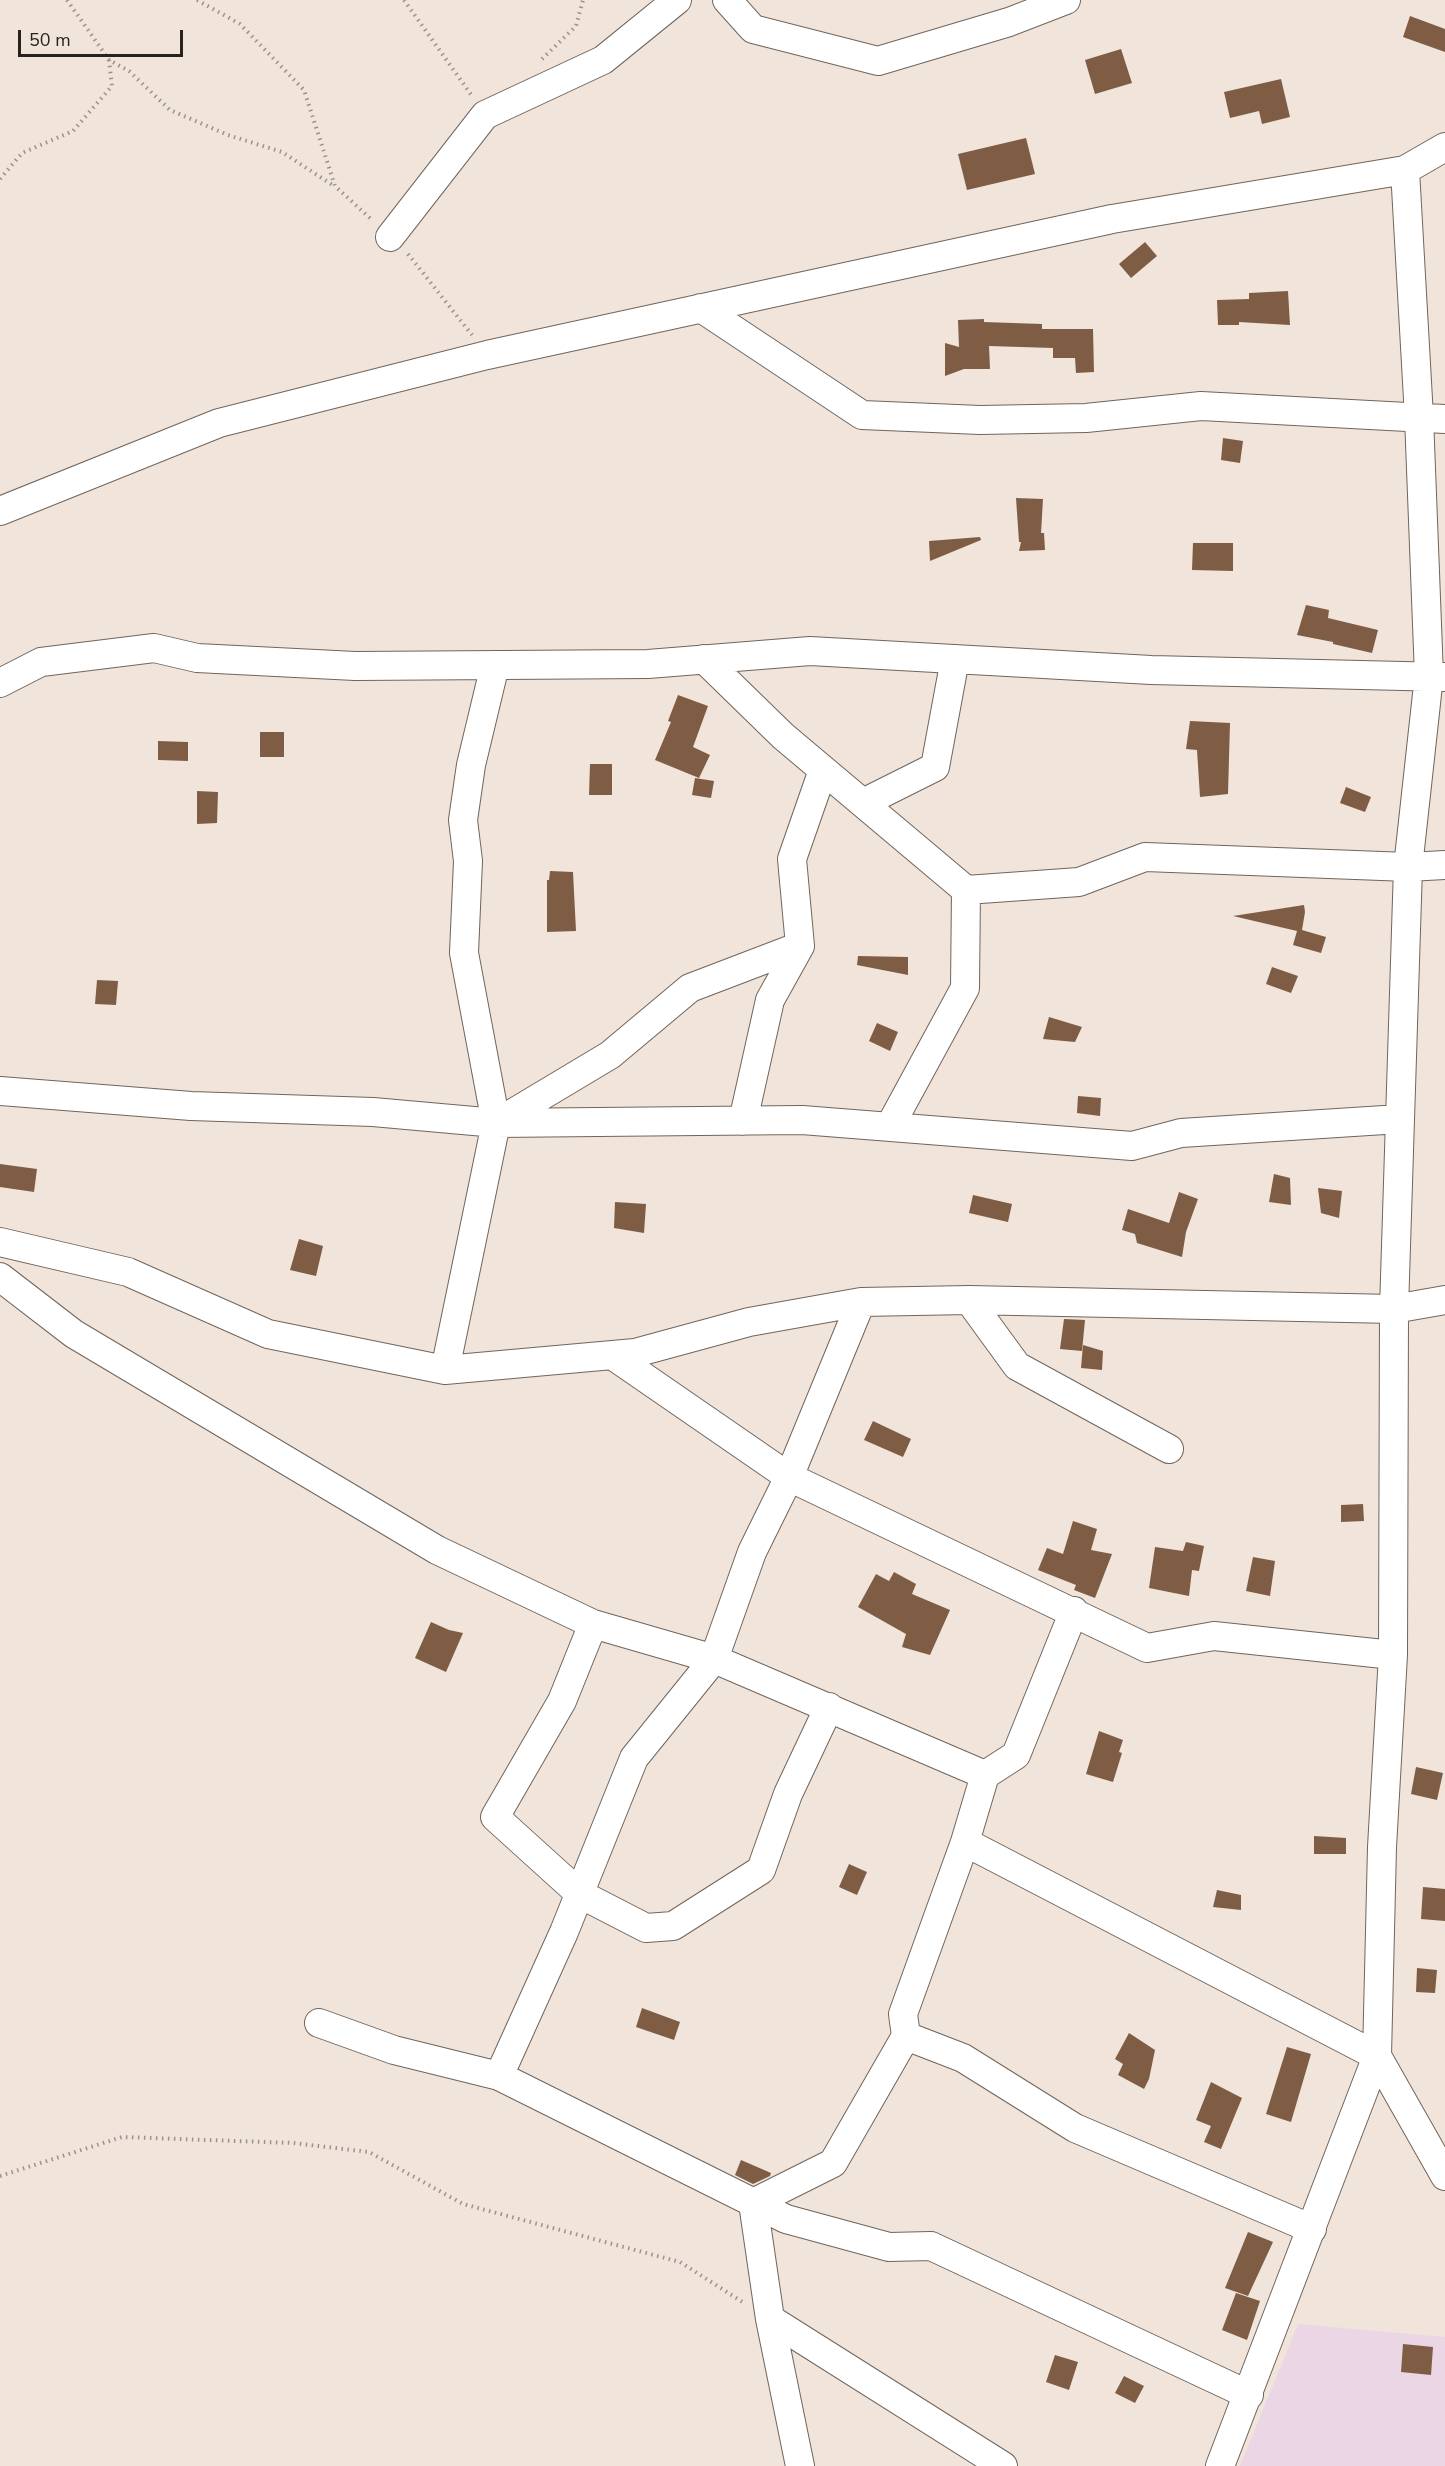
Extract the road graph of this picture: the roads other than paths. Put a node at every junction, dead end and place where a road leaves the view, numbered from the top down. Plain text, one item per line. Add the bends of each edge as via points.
1 (677, 0) edge
2 (726, 0) edge
3 (1066, 0) edge
4 (1445, 147) edge
5 (1405, 170) junction
6 (390, 237) road end
7 (701, 309) junction
8 (1432, 418) edge
9 (0, 511) edge
10 (704, 659) junction
11 (955, 659) junction
12 (495, 665) junction
13 (1437, 676) edge
14 (0, 683) edge
15 (823, 770) junction
16 (863, 803) junction
17 (1445, 865) edge
18 (1408, 867) junction
19 (966, 890) junction
20 (800, 946) junction
21 (0, 1091) edge
22 (1400, 1119) junction
23 (743, 1121) junction
24 (496, 1123) junction
25 (890, 1126) junction
26 (0, 1242) edge
27 (0, 1277) edge
28 (969, 1300) junction
29 (1445, 1300) edge
30 (861, 1302) junction
31 (1394, 1309) junction
32 (612, 1355) junction
33 (445, 1370) junction
34 (1169, 1449) dead end
35 (789, 1477) junction
36 (1074, 1611) junction
37 (593, 1624) junction
38 (1393, 1655) junction
39 (714, 1659) junction
40 (829, 1707) junction
41 (985, 1776) junction
42 (965, 1842) junction
43 (580, 1894) junction
44 (319, 2023) dead end
45 (906, 2036) junction
46 (1377, 2056) junction
47 (499, 2076) junction
48 (1445, 2176) edge
49 (753, 2203) junction
50 (1312, 2229) junction
51 (770, 2319) junction
52 (1249, 2395) junction
53 (800, 2466) edge
54 (1003, 2466) edge
55 (1220, 2466) edge

1 - 6 street via 603,60 485,115
2 - 3 street via 753,29 878,61 1009,22
4 - 5 street
5 - 7 street via 1112,219
5 - 8 street
7 - 8 street via 862,415 980,420 1086,418 1201,406
7 - 9 street via 487,355 219,423
8 - 13 street
10 - 11 street via 810,651
10 - 12 street via 648,664
10 - 15 street
11 - 13 street via 1151,670
11 - 16 street via 934,767
12 - 14 street via 355,666 197,658 154,648 41,662
12 - 24 street via 471,765 463,820 468,861 464,953
13 - 18 street
15 - 16 street
15 - 20 street via 792,859
16 - 19 street
17 - 18 street
18 - 19 street via 1145,857 1079,882
18 - 22 street
19 - 25 street via 965,988
20 - 23 street via 770,1000
20 - 24 street via 690,988 610,1055
21 - 24 street via 191,1106 373,1112
22 - 25 street via 1181,1133 1132,1146
22 - 31 street
23 - 24 street
23 - 25 street via 802,1120
24 - 33 street
26 - 33 street via 128,1272 268,1334
27 - 37 street via 74,1334 437,1550
28 - 30 street
28 - 31 street
28 - 34 street via 1017,1366
29 - 31 street
30 - 32 street via 749,1322 635,1353
30 - 35 street
31 - 38 street
32 - 33 street
32 - 35 street
35 - 36 street
35 - 39 street via 752,1552
36 - 38 street via 1147,1648 1214,1636
36 - 41 street via 1016,1755
37 - 39 street
37 - 43 street via 562,1701 495,1817
38 - 46 street via 1382,1847
39 - 40 street
39 - 43 street via 634,1758
40 - 41 street
40 - 43 street via 788,1794 761,1870 673,1926 646,1928
41 - 42 street
42 - 45 street via 903,2014
42 - 46 street
43 - 47 street
44 - 47 street via 394,2050
45 - 49 street via 833,2163
45 - 50 street via 963,2058 1075,2128
46 - 48 street
46 - 50 street
47 - 49 street
49 - 51 street
49 - 52 street via 786,2219 889,2247 931,2246
50 - 52 street
51 - 53 street
51 - 54 street
52 - 55 street

